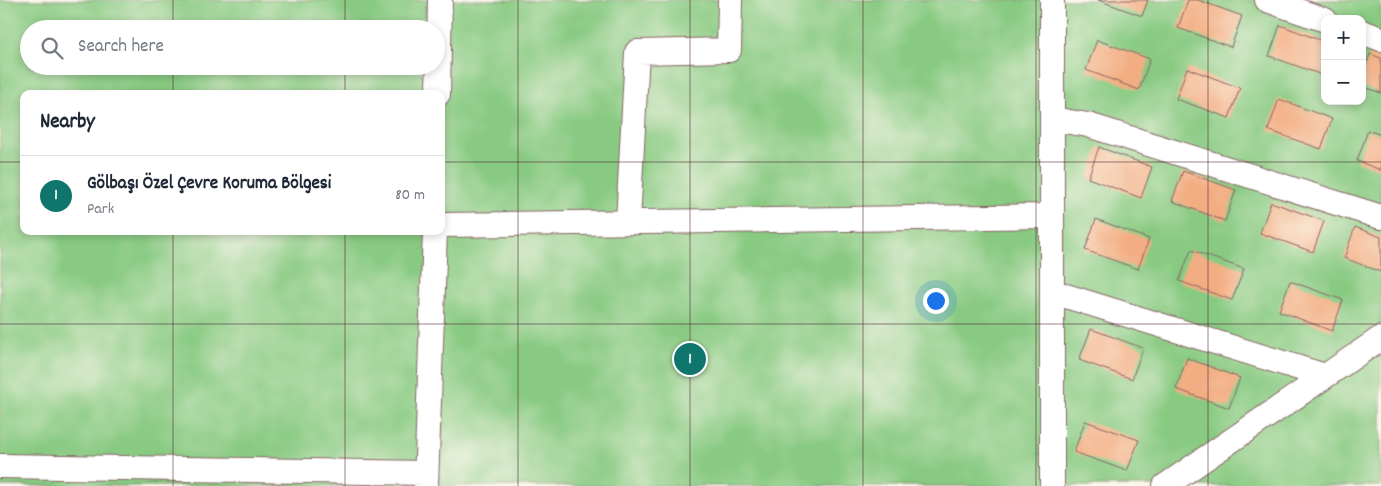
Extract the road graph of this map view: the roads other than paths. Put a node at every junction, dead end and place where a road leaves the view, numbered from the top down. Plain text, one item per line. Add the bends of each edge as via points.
1 (440, 0) edge
2 (730, 0) edge
3 (1052, 0) edge
4 (1267, 0) edge
5 (1321, 19) edge
6 (440, 20) edge
7 (1366, 33) edge
8 (1381, 39) edge
9 (438, 75) edge
10 (438, 90) edge
11 (1052, 119) junction
12 (1052, 216) junction
13 (1381, 217) edge
14 (628, 222) junction
15 (445, 225) edge
16 (436, 235) edge
17 (1053, 292) junction
18 (1381, 338) edge
19 (1325, 376) junction
20 (0, 466) edge
21 (426, 480) edge
22 (1052, 486) edge
23 (1165, 486) edge

1 - 6 street
2 - 14 street via 729,50 637,52
3 - 11 street
4 - 5 street
7 - 8 street
9 - 10 street
11 - 12 street
11 - 13 street via 1088,125
12 - 14 street
12 - 17 street
14 - 15 street
16 - 21 street
17 - 19 street
17 - 22 street
18 - 19 street
19 - 23 street
20 - 21 street

